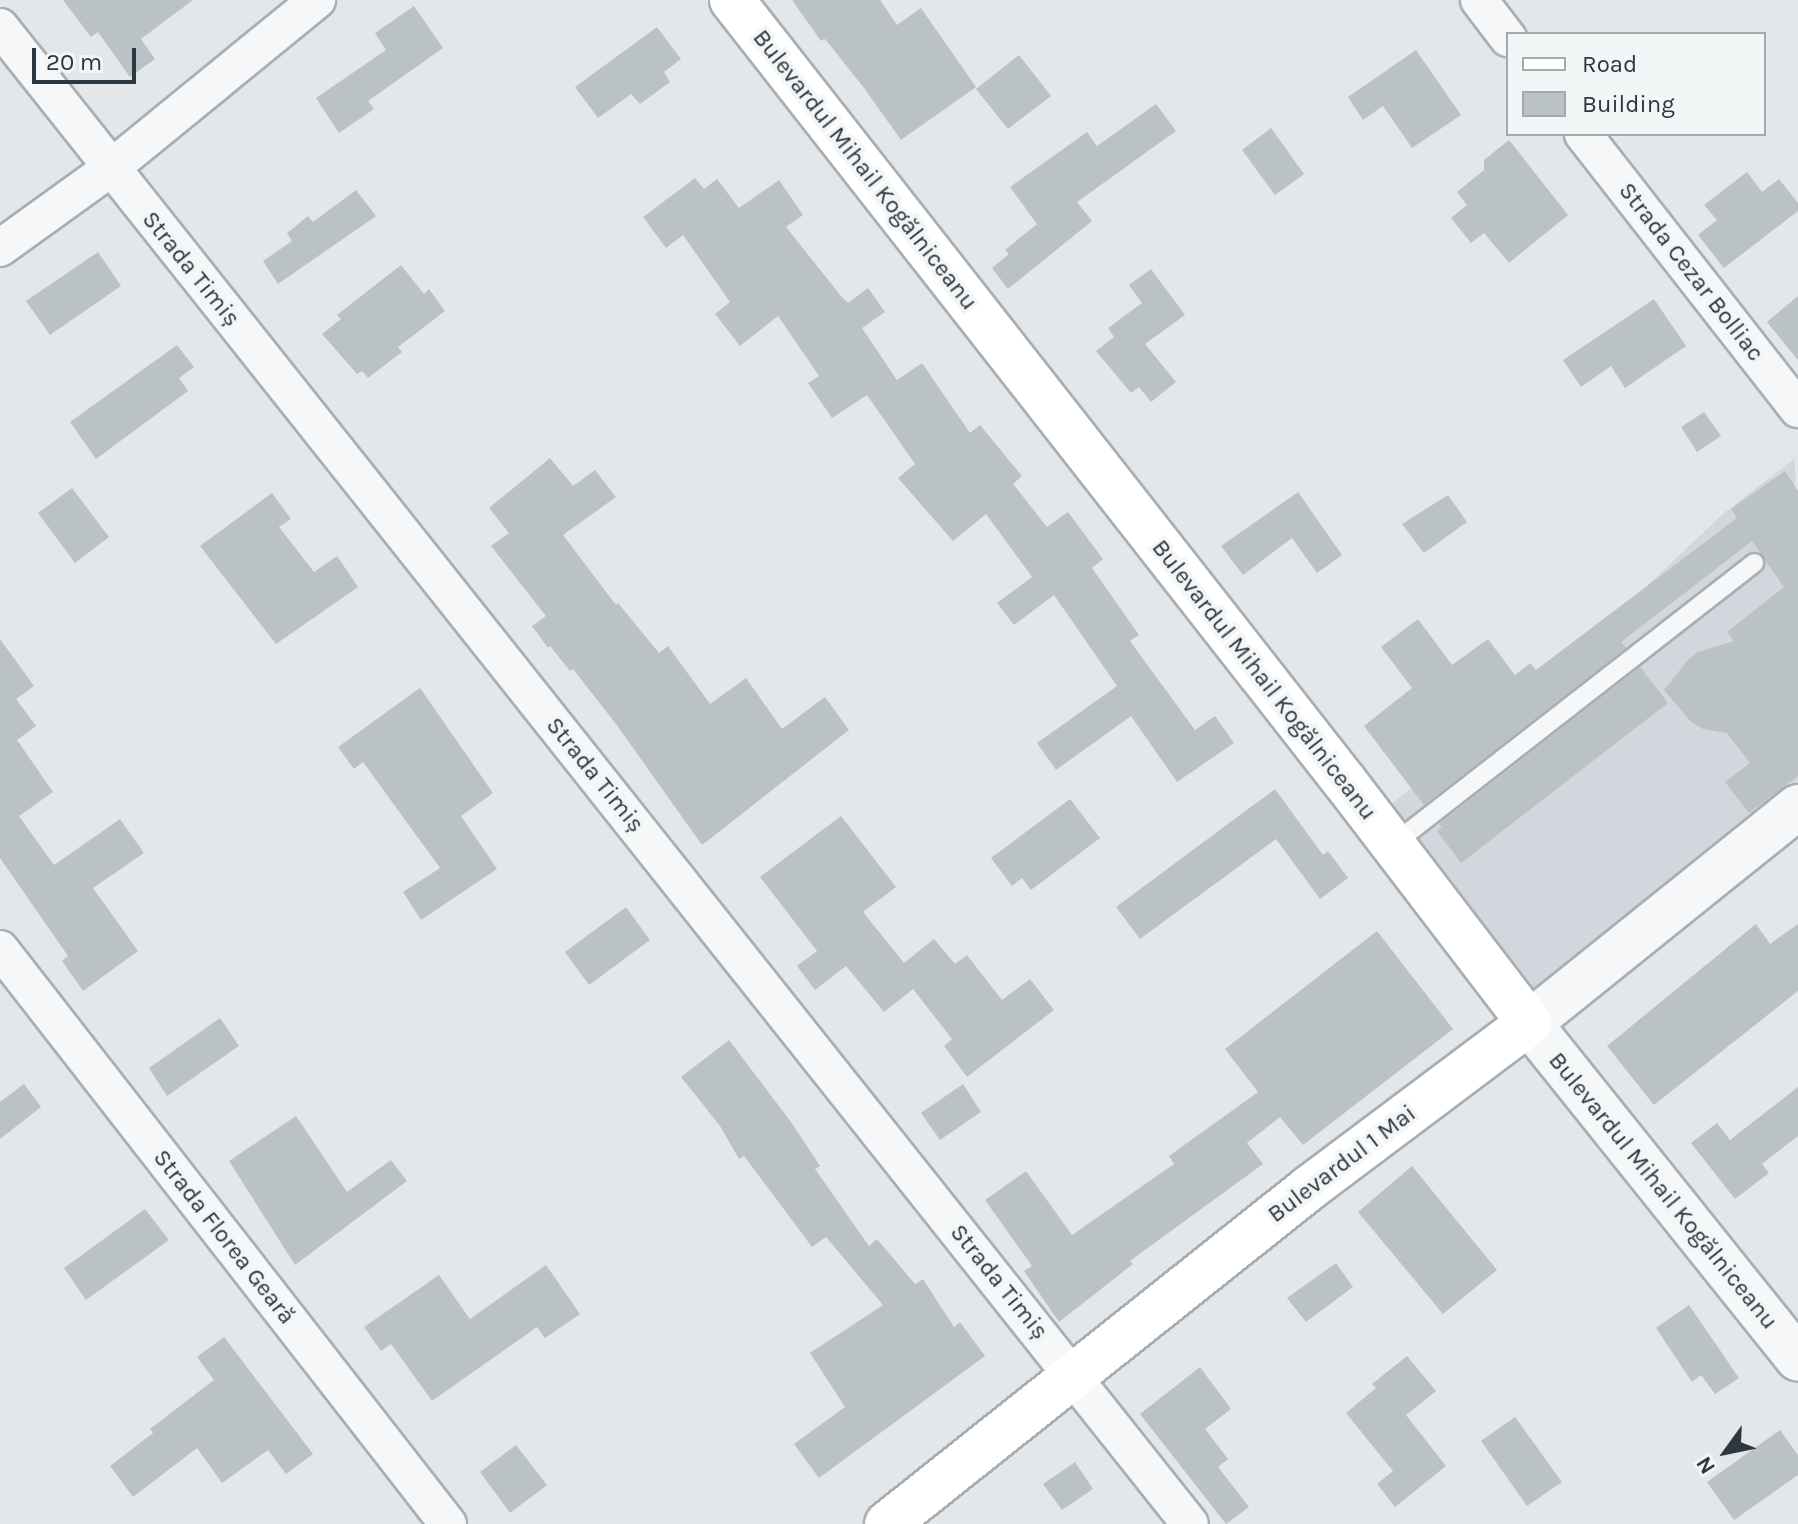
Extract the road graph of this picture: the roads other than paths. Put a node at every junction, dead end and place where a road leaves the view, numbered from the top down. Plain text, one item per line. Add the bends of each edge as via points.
1 (317, 0) edge
2 (732, 0) edge
3 (1479, 0) edge
4 (0, 27) edge
5 (1506, 35) edge
6 (1585, 136) edge
7 (111, 168) junction
8 (0, 248) edge
9 (1798, 409) edge
10 (1754, 563) dead end
11 (1798, 807) edge
12 (1392, 845) junction
13 (0, 949) edge
14 (1529, 1023) junction
15 (1798, 1359) edge
16 (1072, 1374) junction
17 (448, 1524) edge
18 (887, 1524) edge
19 (1190, 1524) edge

1 - 7 street
2 - 12 main road, Bulevardul Mihail Kogălniceanu
3 - 5 street
4 - 7 street, Strada Timiș
6 - 9 street, Strada Cezar Bolliac
7 - 8 street
7 - 16 street, Strada Timiș
10 - 12 lane
11 - 14 street, Bulevardul 1 Mai
12 - 14 main road, Bulevardul Mihail Kogălniceanu
13 - 17 street, Strada Florea Geară
14 - 15 street, Bulevardul Mihail Kogălniceanu
14 - 16 main road, Bulevardul 1 Mai
16 - 18 main road, Bulevardul 1 Mai
16 - 19 street, Strada Timiș

